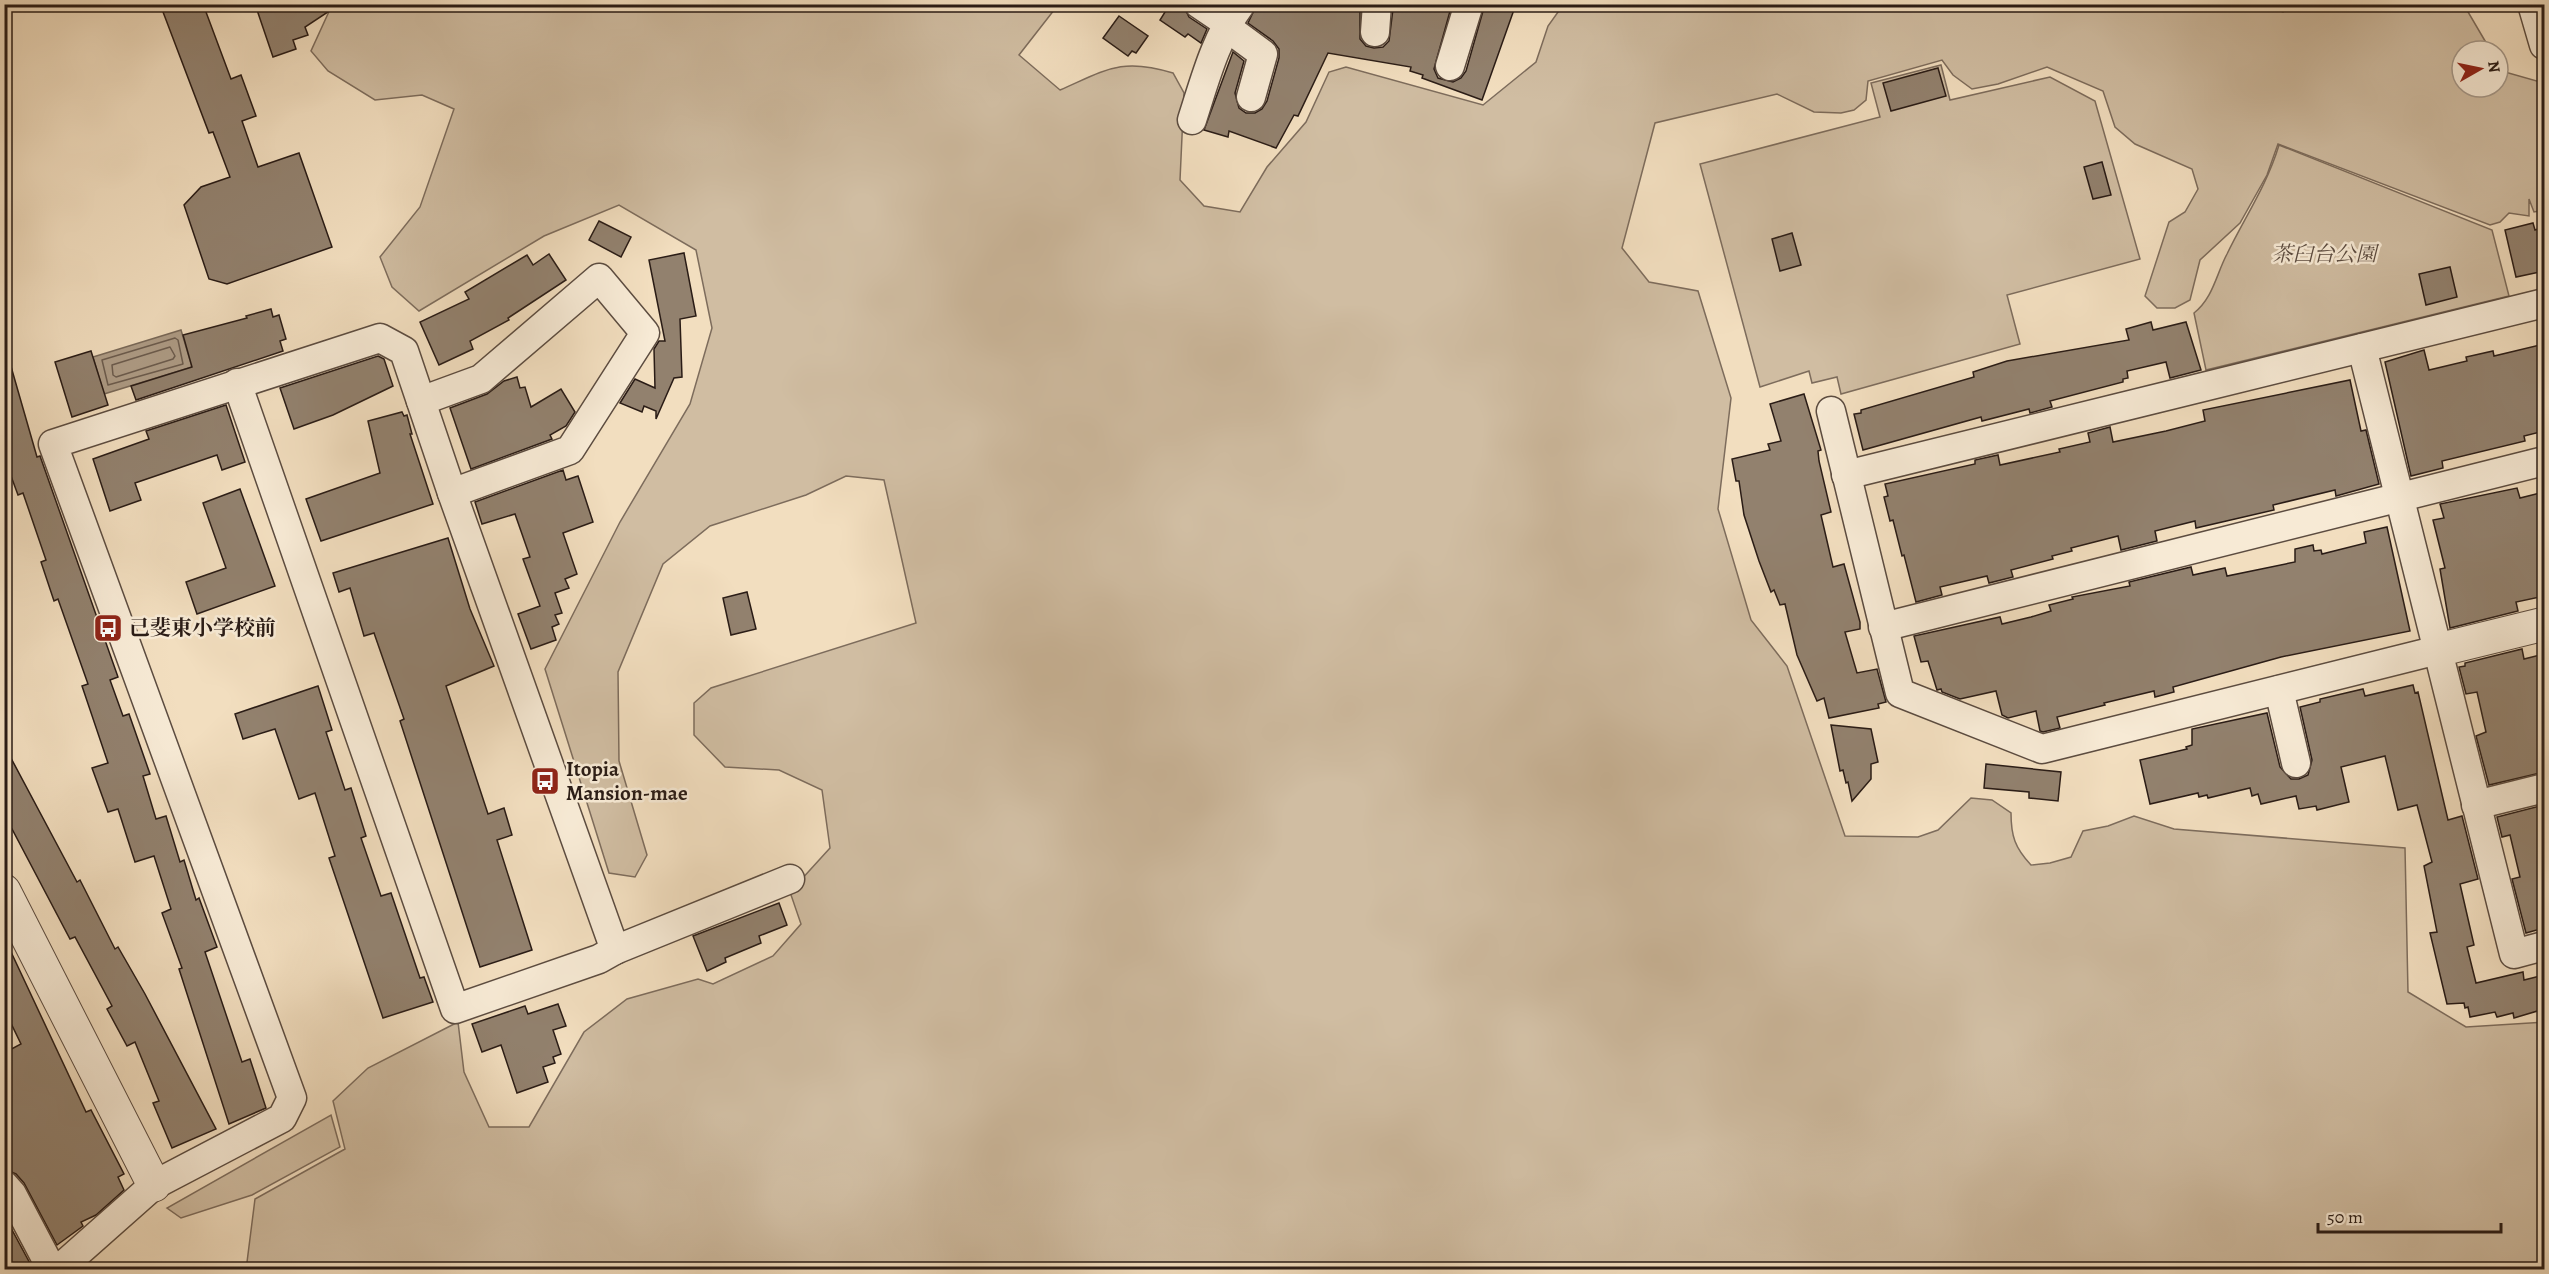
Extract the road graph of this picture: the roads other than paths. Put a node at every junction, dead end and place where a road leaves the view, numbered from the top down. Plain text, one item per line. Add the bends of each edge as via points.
1 (1199, 4) edge
2 (1377, 4) edge
3 (1469, 4) edge
4 (2532, 4) edge
5 (1231, 18) edge
6 (1375, 32) dead end
7 (2544, 45) edge
8 (1450, 66) dead end
9 (1251, 97) dead end
10 (1192, 120) dead end
11 (2544, 303) edge
12 (2362, 348) junction
13 (237, 383) junction
14 (421, 401) junction
15 (1831, 411) dead end
16 (2544, 461) edge
17 (1846, 475) junction
18 (452, 493) junction
19 (2400, 496) junction
20 (2544, 624) edge
21 (1883, 627) junction
22 (2438, 650) junction
23 (2279, 690) junction
24 (2296, 763) dead end
25 (2544, 788) edge
26 (2476, 805) junction
27 (790, 879) dead end
28 (4, 891) edge
29 (2544, 946) edge
30 (615, 950) junction
31 (4, 1185) edge
32 (154, 1185) junction
33 (52, 1269) edge
34 (58, 1269) edge

1 - 5 street
2 - 6 street
3 - 8 street
4 - 7 street
5 - 9 street via 1270,45
5 - 10 street
11 - 12 street
12 - 17 street
12 - 19 street
13 - 14 street via 380,338 404,351
13 - 30 street via 455,1009
13 - 32 street via 53,444 292,1098 282,1118
14 - 18 street
14 - 18 street via 481,379 599,278 645,333 570,450
15 - 17 street
16 - 19 street
17 - 21 street
18 - 30 street
19 - 21 street
19 - 22 street
20 - 22 street
21 - 23 street via 1900,693 2043,749
22 - 23 street
22 - 26 street
23 - 24 street
25 - 26 street
26 - 29 street via 2514,954
27 - 30 street
28 - 32 street
31 - 33 street
32 - 34 street

